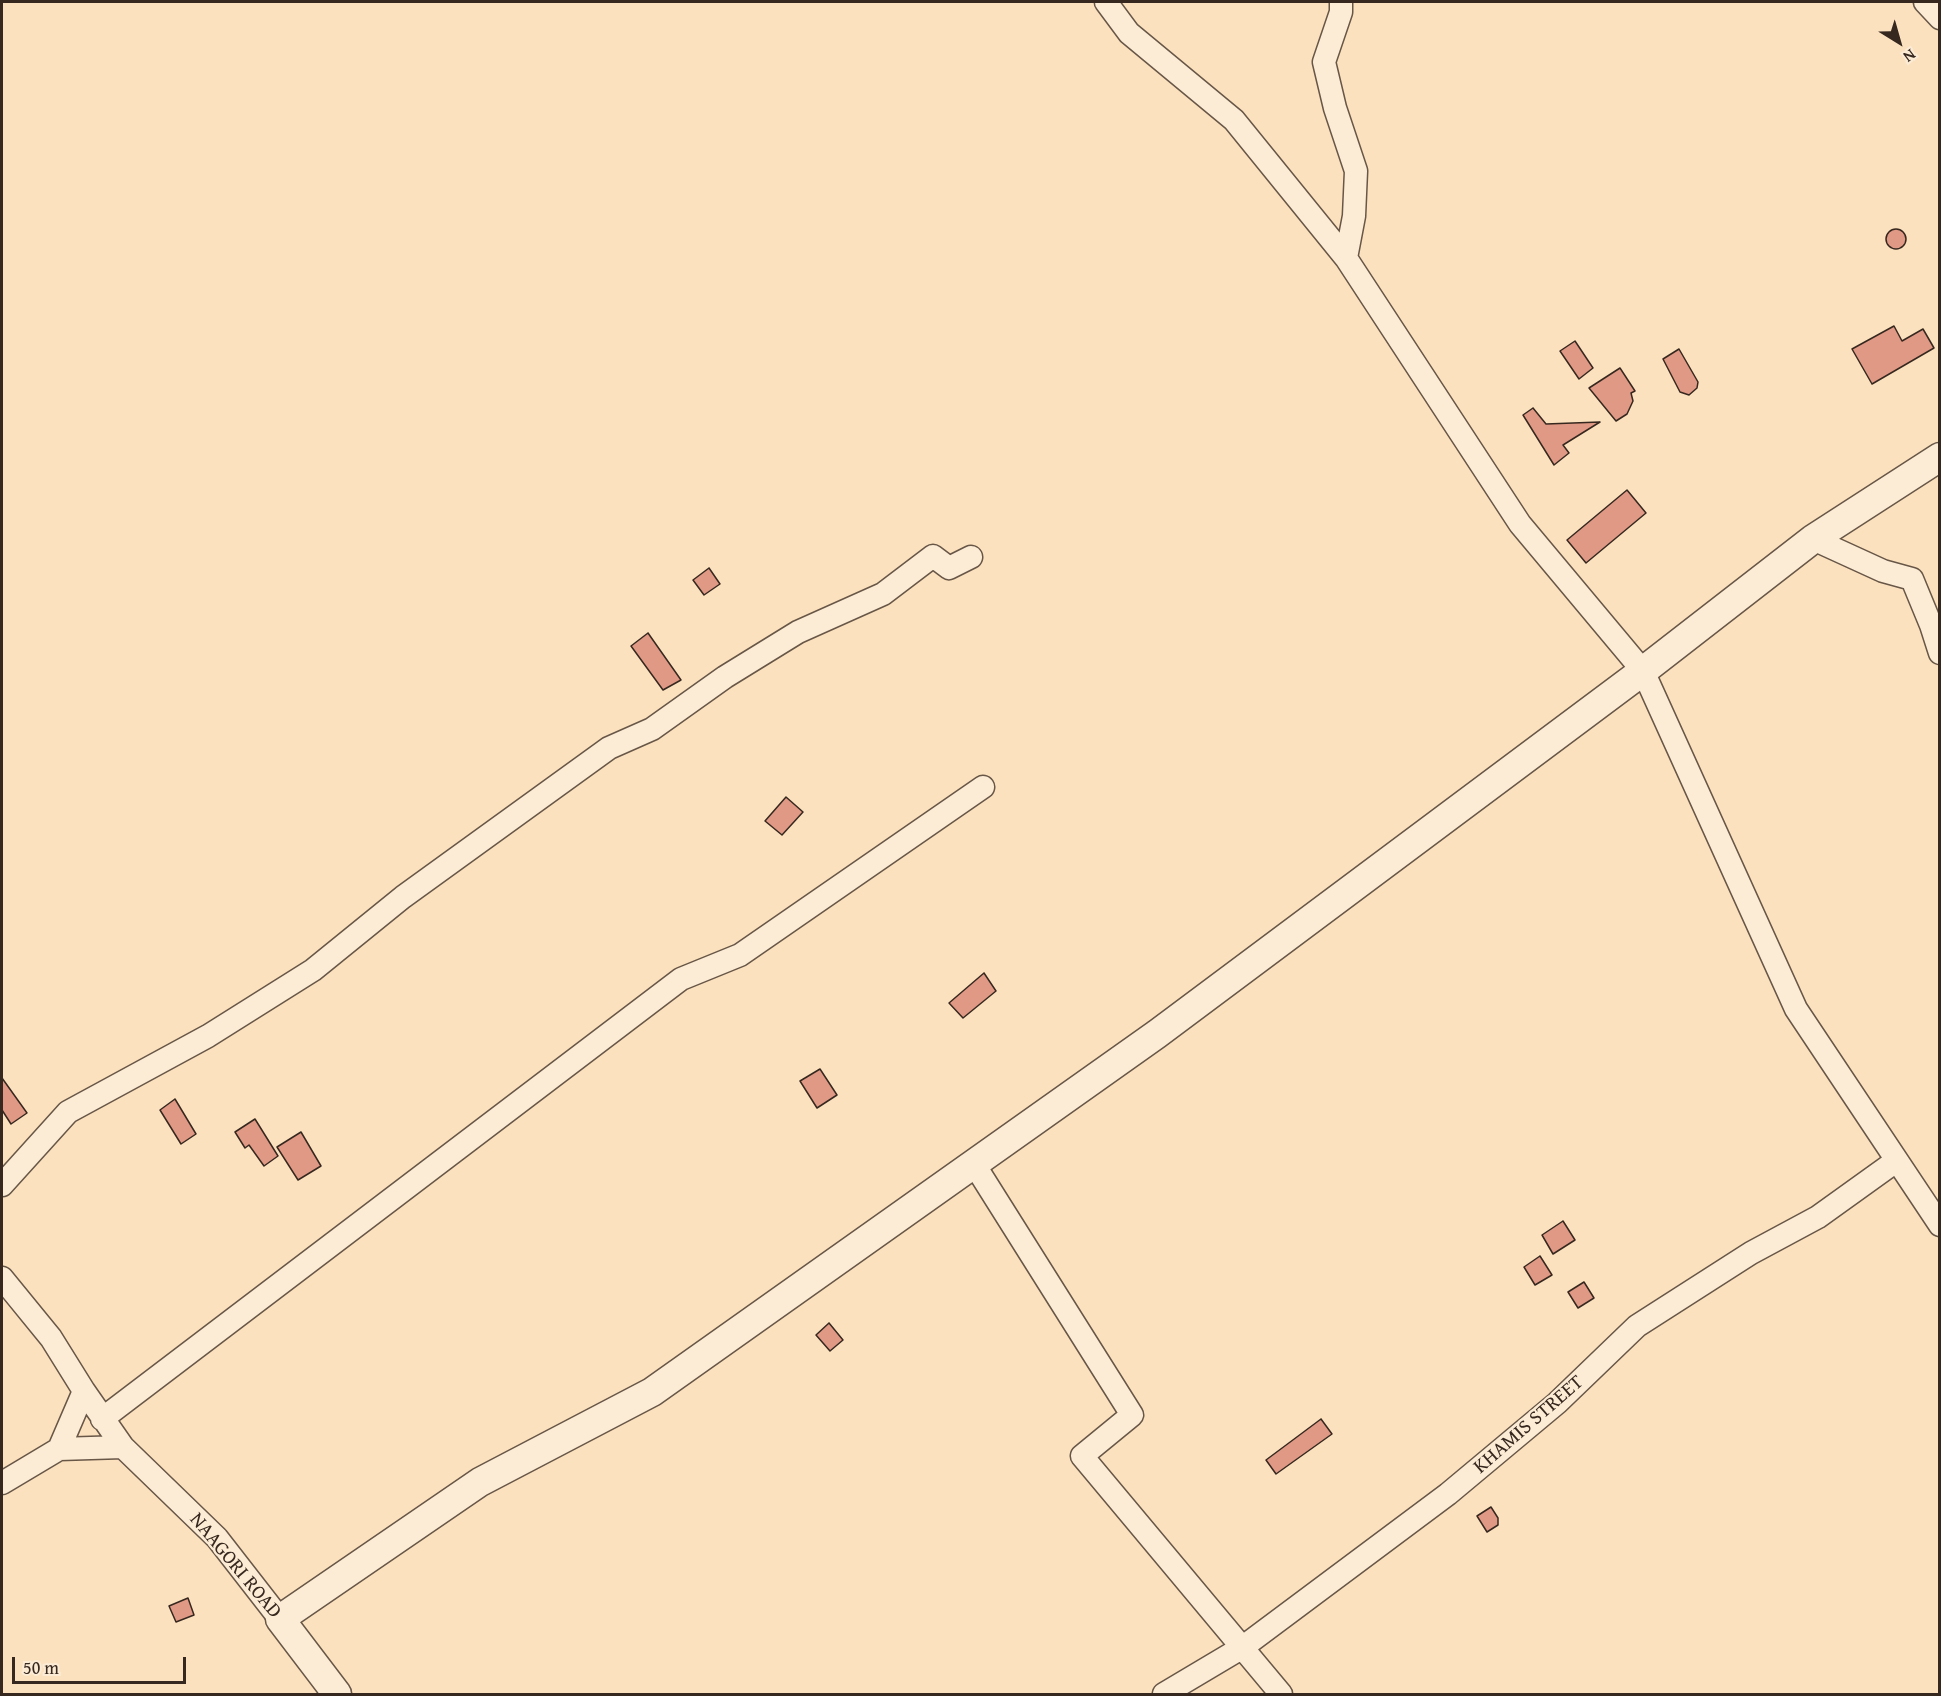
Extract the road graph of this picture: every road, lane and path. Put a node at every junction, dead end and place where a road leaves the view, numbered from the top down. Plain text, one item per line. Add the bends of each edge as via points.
1 (1106, 2) edge
2 (1341, 2) edge
3 (1925, 2) edge
4 (1940, 18) edge
5 (1346, 258) junction
6 (1940, 457) edge
7 (1813, 539) junction
8 (971, 557) dead end
9 (1940, 653) edge
10 (1643, 671) junction
11 (983, 787) dead end
12 (1896, 1161) junction
13 (974, 1164) junction
14 (2, 1185) edge
15 (1940, 1225) edge
16 (2, 1278) edge
17 (84, 1391) junction
18 (102, 1419) junction
19 (123, 1447) junction
20 (59, 1449) junction
21 (2, 1483) edge
22 (280, 1619) junction
23 (1243, 1647) junction
24 (337, 1695) edge
25 (1164, 1695) edge
26 (1281, 1695) edge

1 - 5 street via 1129,33 1234,120
2 - 5 street via 1324,62 1356,171 1354,216
3 - 4 street
5 - 10 street via 1520,524
6 - 7 street
7 - 9 street via 1883,571 1912,579
7 - 10 street
8 - 14 street via 949,568 933,556 883,594 798,632 652,729 609,748 403,897 313,970 208,1036 68,1112
10 - 12 street via 1796,1009
10 - 13 street via 1157,1034
11 - 18 street via 740,955 681,979
12 - 15 street
12 - 23 street, KHAMIS STREET via 1818,1217 1751,1253 1638,1326 1557,1403 1448,1494
13 - 22 street via 652,1392 480,1482
13 - 23 street via 1132,1415 1082,1456
16 - 17 street, NAAGORI ROAD via 51,1338
17 - 18 street, NAAGORI ROAD
17 - 20 street
18 - 19 street, NAAGORI ROAD
19 - 20 street
19 - 22 street, NAAGORI ROAD via 217,1538
20 - 21 street
22 - 24 street, NAAGORI ROAD
23 - 25 street, KHAMIS STREET
23 - 26 street

